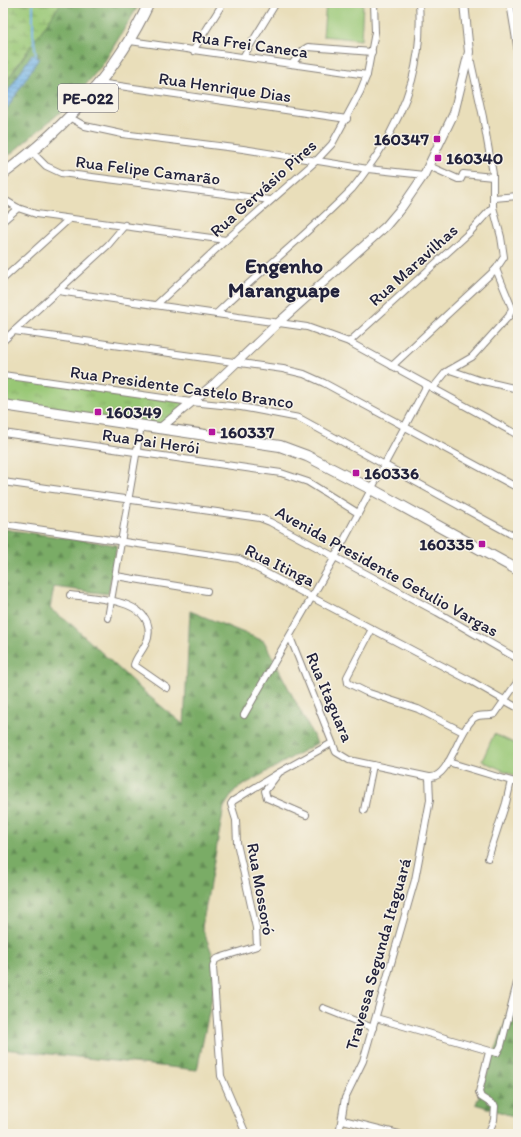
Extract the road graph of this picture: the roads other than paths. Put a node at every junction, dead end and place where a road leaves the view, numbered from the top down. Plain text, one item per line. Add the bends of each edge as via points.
1 (149, 3) edge
2 (223, 3) edge
3 (276, 3) edge
4 (374, 3) edge
5 (419, 3) edge
6 (464, 3) edge
7 (510, 3) edge
8 (130, 41) junction
9 (193, 51) junction
10 (372, 52) junction
11 (469, 52) junction
12 (518, 52) edge
13 (243, 57) junction
14 (292, 64) junction
15 (367, 75) junction
16 (99, 83) junction
17 (69, 117) junction
18 (347, 119) junction
19 (30, 151) junction
20 (316, 161) junction
21 (428, 166) junction
22 (368, 169) junction
23 (3, 174) edge
24 (424, 175) junction
25 (493, 177) junction
26 (518, 196) edge
27 (494, 198) junction
28 (3, 200) edge
29 (270, 200) junction
30 (493, 207) junction
31 (18, 208) junction
32 (68, 220) junction
33 (3, 221) edge
34 (125, 225) junction
35 (226, 240) junction
36 (496, 269) junction
37 (3, 279) edge
38 (58, 291) junction
39 (156, 305) junction
40 (518, 312) edge
41 (216, 314) junction
42 (509, 316) junction
43 (278, 323) junction
44 (14, 331) junction
45 (3, 341) edge
46 (349, 342) junction
47 (235, 363) junction
48 (392, 366) junction
49 (450, 370) junction
50 (3, 375) edge
51 (430, 386) junction
52 (518, 389) edge
53 (191, 402) junction
54 (3, 405) edge
55 (141, 426) junction
56 (404, 426) junction
57 (159, 429) junction
58 (3, 433) edge
59 (518, 435) edge
60 (137, 453) junction
61 (384, 465) junction
62 (3, 482) edge
63 (518, 488) edge
64 (371, 489) junction
65 (129, 499) junction
66 (358, 513) junction
67 (3, 524) edge
68 (518, 538) edge
69 (122, 541) junction
70 (335, 557) junction
71 (518, 570) edge
72 (116, 576) junction
73 (207, 591) dead end
74 (70, 595) dead end
75 (313, 597) junction
76 (111, 599) junction
77 (108, 618) dead end
78 (372, 629) junction
79 (290, 637) junction
80 (518, 659) edge
81 (518, 681) edge
82 (167, 688) dead end
83 (506, 701) junction
84 (518, 708) edge
85 (244, 715) dead end
86 (463, 732) junction
87 (332, 743) junction
88 (448, 762) junction
89 (373, 765) junction
90 (280, 772) junction
91 (429, 777) junction
92 (511, 781) junction
93 (518, 783) edge
94 (364, 810) dead end
95 (306, 815) dead end
96 (488, 858) dead end
97 (518, 979) edge
98 (323, 1008) dead end
99 (376, 1018) junction
100 (373, 1028) junction
101 (489, 1052) junction
102 (343, 1120) junction
103 (246, 1134) edge
104 (339, 1134) edge
105 (399, 1134) edge
106 (488, 1134) edge

1 - 8 main road, PE-022
2 - 9 street
3 - 13 street
4 - 10 street, Rua Gervásio Pires via 375,32
5 - 22 street via 421,24 414,76 396,123
6 - 11 street
7 - 12 street
8 - 9 street, Rua Frei Caneca
8 - 16 main road, PE-022
9 - 13 street, Rua Frei Caneca
10 - 14 street via 308,47
10 - 15 street, Rua Gervásio Pires
11 - 21 street via 454,114
11 - 25 street
13 - 14 street, Rua Frei Caneca
14 - 15 street, Rua Frei Caneca
15 - 18 street, Rua Gervásio Pires
16 - 17 main road, PE-022
16 - 18 street, Rua Henrique Dias
17 - 19 main road, PE-022
17 - 20 street via 86,126 114,133
18 - 20 street, Rua Gervásio Pires via 332,144
19 - 23 main road, PE-022
19 - 29 street, Rua Felipe Camarão via 46,166 61,173
20 - 22 street
20 - 29 street, Rua Gervásio Pires
21 - 24 street
21 - 25 street via 458,180 463,174
22 - 24 street
22 - 41 street via 328,212
24 - 43 street via 386,226
25 - 27 street
26 - 27 street
27 - 30 street
28 - 31 street
29 - 35 street, Rua Gervásio Pires
30 - 36 street via 504,257
30 - 46 street, Rua Maravilhas via 470,232
31 - 32 street
31 - 33 street
32 - 34 street
32 - 37 street
34 - 35 street
34 - 38 street via 108,245
35 - 39 street, Rua Gervásio Pires
36 - 42 street via 512,308
36 - 48 street
38 - 39 street
38 - 44 street
39 - 41 street
40 - 42 street
41 - 43 street
42 - 49 street, Rua Itaguara via 472,357
43 - 46 street via 307,327
43 - 47 street
44 - 45 street
44 - 47 street
46 - 48 street
47 - 53 street
47 - 56 street via 304,374
48 - 51 street
49 - 51 street, Rua Itaguara
49 - 52 street
50 - 53 street, Rua Presidente Castelo Branco
51 - 56 street, Rua Itaguara
51 - 59 street
53 - 57 street
53 - 61 street, Rua Presidente Castelo Branco via 241,407 299,418
54 - 55 main road
55 - 57 main road
55 - 60 street
56 - 61 street, Rua Itaguara
56 - 63 street
57 - 64 main road via 280,446 307,456
58 - 60 street, Rua Pai Herói
60 - 65 street
60 - 66 street, Rua Pai Herói via 281,473 308,482
61 - 64 street, Rua Itaguara
61 - 68 street, Rua Presidente Castelo Branco
62 - 65 street, Avenida Presidente Getulio Vargas
64 - 66 street, Rua Itaguara
64 - 71 main road
65 - 69 street
65 - 70 street, Avenida Presidente Getulio Vargas via 260,518
66 - 70 street, Rua Itaguara
67 - 69 street, Rua Itinga
69 - 72 street
69 - 75 street, Rua Itinga via 239,559
70 - 75 street, Rua Itaguara
70 - 80 street, Avenida Presidente Getulio Vargas
72 - 73 street
72 - 76 street
74 - 76 street
75 - 78 street, Rua Itinga
75 - 79 street, Rua Itaguara
76 - 77 street
76 - 82 street via 129,606 147,620 148,637 134,665
78 - 83 street, Rua Itinga
78 - 86 street via 347,677 348,682 366,692 418,709
79 - 85 street, Rua Itaguara
79 - 87 street, Rua Itaguara
81 - 83 street
83 - 84 street, Rua Itinga
83 - 86 street via 496,714 476,717
86 - 88 street
87 - 89 street, Rua Itaguara via 336,752 349,760
87 - 90 street, Rua Mossoró
88 - 91 street via 437,777
88 - 92 street
89 - 91 street, Rua Itaguara
89 - 94 street
90 - 95 street via 265,791 267,798
90 - 103 street, Rua Mossoró via 232,802 237,843 256,928 256,946 219,958 215,960 213,967 221,1076
91 - 99 street, Travessa Segunda Itaguará via 430,800 417,872
92 - 93 street
92 - 96 street
97 - 101 street via 501,1046 497,1053
98 - 100 street
99 - 100 street, Travessa Segunda Itaguará
99 - 101 street
100 - 102 street, Travessa Segunda Itaguará via 363,1061 345,1098
101 - 106 street via 479,1092 495,1106 494,1120
102 - 104 street, Travessa Segunda Itaguará
102 - 105 street

